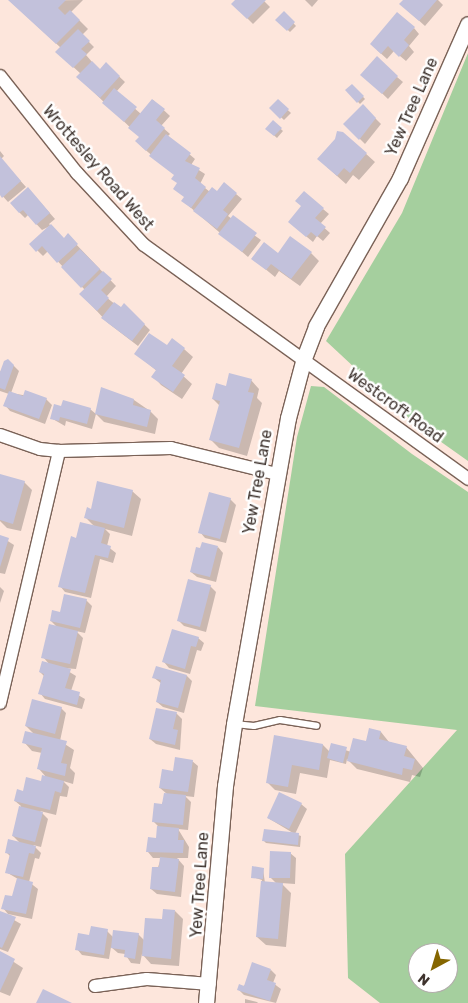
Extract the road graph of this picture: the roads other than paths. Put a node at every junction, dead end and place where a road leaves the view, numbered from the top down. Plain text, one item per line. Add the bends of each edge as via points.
1 (468, 24) edge
2 (0, 76) edge
3 (304, 358) junction
4 (0, 435) edge
5 (59, 451) junction
6 (277, 474) junction
7 (468, 479) edge
8 (0, 702) edge
9 (234, 724) junction
10 (317, 726) dead end
11 (210, 984) junction
12 (95, 986) dead end
13 (206, 1003) edge

1 - 3 street, Yew Tree Lane via 400,178 316,326
2 - 3 street, Wrottesley Road West via 77,173 144,245
3 - 6 street, Yew Tree Lane
3 - 7 street, Westcroft Road
4 - 5 street via 40,449
5 - 6 street via 171,448
5 - 8 street
6 - 9 street, Yew Tree Lane
9 - 10 lane via 254,726 280,720
9 - 11 street, Yew Tree Lane via 225,786
11 - 12 street via 146,979
11 - 13 street, Yew Tree Lane

